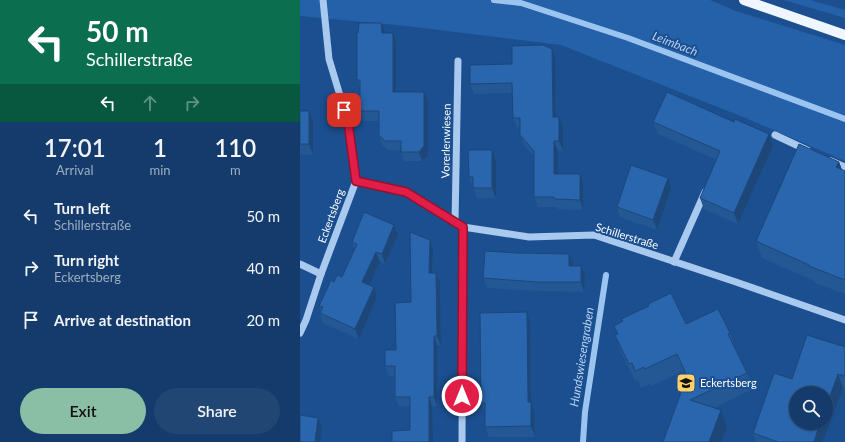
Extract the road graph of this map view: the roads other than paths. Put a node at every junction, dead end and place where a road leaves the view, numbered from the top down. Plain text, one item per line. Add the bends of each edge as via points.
1 (323, 0) edge
2 (744, 0) edge
3 (845, 34) edge
4 (458, 61) dead end
5 (775, 135) dead end
6 (845, 167) edge
7 (356, 181) junction
8 (708, 184) edge
9 (455, 222) junction
10 (463, 227) junction
11 (674, 262) junction
12 (300, 264) edge
13 (321, 274) junction
14 (845, 320) edge
15 (300, 333) edge
16 (462, 442) edge

1 - 7 street, Eckertsberg via 329,59 348,122
2 - 3 main road
4 - 9 street, Vorerlenwiesen
5 - 6 street
7 - 9 street, Schillerstraße via 406,192
7 - 13 street, Eckertsberg
8 - 11 street
9 - 10 street, Schillerstraße
10 - 11 street, Schillerstraße via 529,237 594,235
10 - 16 street
11 - 14 street, Schillerstraße
12 - 13 street
13 - 15 street, Eckertsberg

